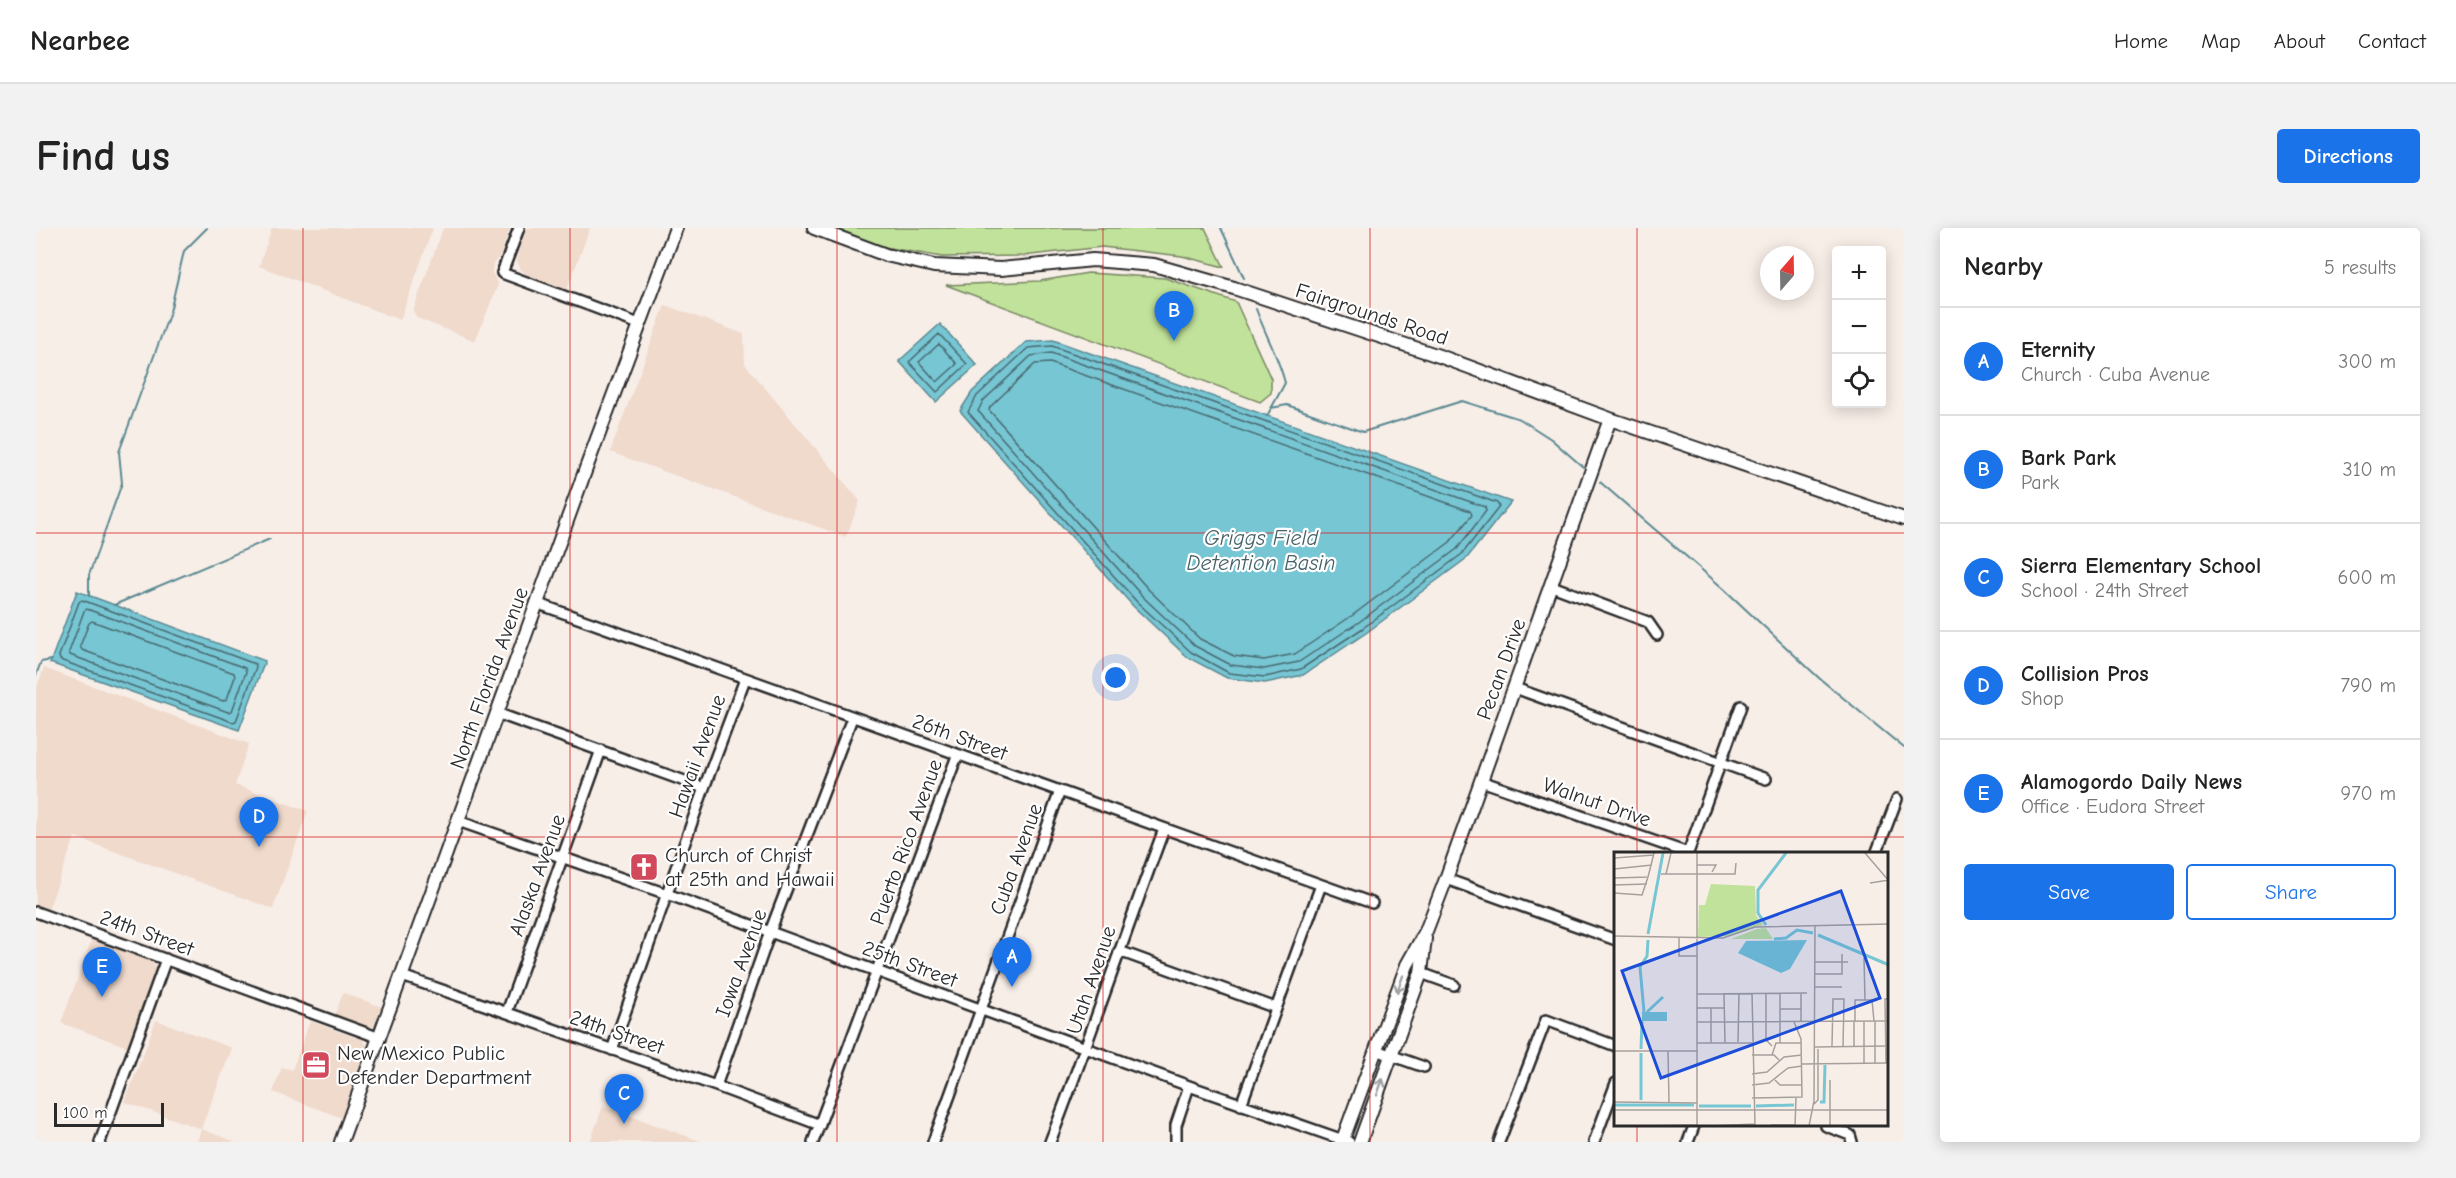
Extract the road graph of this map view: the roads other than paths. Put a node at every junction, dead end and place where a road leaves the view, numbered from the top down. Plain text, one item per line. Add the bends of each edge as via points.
1 (519, 228) edge
2 (676, 228) edge
3 (814, 228) edge
4 (639, 324) junction
5 (1610, 419) junction
6 (1904, 519) edge
7 (1552, 586) junction
8 (536, 603) junction
9 (1658, 635) dead end
10 (745, 679) junction
11 (1515, 688) junction
12 (1742, 706) dead end
13 (496, 713) junction
14 (852, 718) junction
15 (601, 750) junction
16 (957, 756) junction
17 (1722, 763) junction
18 (1766, 779) dead end
19 (1481, 780) junction
20 (704, 788) junction
21 (1060, 791) junction
22 (1897, 799) dead end
23 (458, 821) junction
24 (1164, 829) junction
25 (1685, 852) edge
26 (1688, 852) edge
27 (1877, 852) edge
28 (562, 858) junction
29 (1446, 879) junction
30 (1320, 885) junction
31 (667, 894) junction
32 (1372, 903) dead end
33 (36, 912) edge
34 (1426, 931) junction
35 (770, 932) junction
36 (1614, 939) edge
37 (1119, 951) junction
38 (166, 959) junction
39 (878, 971) junction
40 (1421, 973) junction
41 (402, 976) junction
42 (1454, 985) dead end
43 (1276, 1008) junction
44 (982, 1009) junction
45 (507, 1012) junction
46 (380, 1038) junction
47 (1614, 1046) edge
48 (1086, 1049) junction
49 (612, 1050) junction
50 (1376, 1050) junction
51 (1392, 1055) junction
52 (1424, 1067) dead end
53 (716, 1086) junction
54 (1189, 1086) junction
55 (1614, 1088) edge
56 (1241, 1105) junction
57 (820, 1125) junction
58 (1693, 1127) edge
59 (1831, 1127) edge
60 (100, 1142) edge
61 (341, 1142) edge
62 (813, 1142) edge
63 (933, 1142) edge
64 (1050, 1142) edge
65 (1176, 1142) edge
66 (1345, 1142) edge
67 (1360, 1142) edge
68 (1499, 1142) edge
69 (1594, 1142) edge
70 (1688, 1142) edge
71 (1852, 1142) edge

1 - 4 street via 502,273
2 - 4 main road, North Florida Avenue
3 - 5 main road, Fairgrounds Road via 886,255 934,266 1001,269 1093,260 1154,265 1442,357
4 - 8 main road, North Florida Avenue
5 - 6 main road, Fairgrounds Road
5 - 7 main road, Pecan Drive
7 - 9 street via 1647,622
7 - 11 main road, Pecan Drive
8 - 10 street, 26th Street
8 - 13 main road, North Florida Avenue
10 - 14 street, 26th Street
10 - 20 street, Hawaii Avenue
11 - 17 street
11 - 19 main road, Pecan Drive
12 - 17 street, Walnut Drive
13 - 15 street
13 - 23 main road, North Florida Avenue
14 - 16 street, 26th Street
14 - 35 street, Iowa Avenue
15 - 20 street
15 - 28 street, Alaska Avenue
16 - 21 street, 26th Street
16 - 39 street, Puerto Rico Avenue
17 - 18 street
17 - 26 street, Walnut Drive
19 - 25 street, Walnut Drive
19 - 29 main road, Pecan Drive
20 - 31 street, Hawaii Avenue
21 - 24 street, 26th Street
21 - 44 street, Cuba Avenue
22 - 27 street
23 - 28 street, 25th Street
23 - 41 main road, North Florida Avenue
24 - 30 street, 26th Street
24 - 37 street, Utah Avenue
28 - 31 street, 25th Street
28 - 45 street, Alaska Avenue
29 - 34 main road, Pecan Drive
29 - 36 street
30 - 32 street, 26th Street
30 - 43 street
31 - 35 street, 25th Street
31 - 49 street, Hawaii Avenue
33 - 38 street, 24th Street
34 - 40 main road, Pecan Drive
34 -> 50 main road, Pecan Drive via 1407,965
35 - 39 street, 25th Street
35 - 53 street, Iowa Avenue
37 - 43 street
37 - 48 street, Utah Avenue
38 - 46 street, 24th Street
38 - 60 street
39 - 44 street, 25th Street
39 - 57 street, Puerto Rico Avenue
40 - 42 street
40 - 51 main road, Pecan Drive
41 - 45 street, 24th Street
41 - 46 main road, North Florida Avenue
43 - 56 street
44 - 48 street, 25th Street
44 - 63 street, Cuba Avenue
45 - 49 street, 24th Street
46 - 61 main road, North Florida Avenue
47 - 68 street via 1545,1020
48 - 54 street, 25th Street
48 - 64 street, Utah Avenue
49 - 53 street, 24th Street
50 - 51 street
50 - 66 main road, Pecan Drive
51 - 52 street
67 -> 51 main road, Pecan Drive
53 - 57 street, 24th Street
54 - 56 street, 25th Street
54 - 65 street via 1176,1125
55 - 69 street
56 - 66 street, 25th Street
57 - 62 street, Puerto Rico Avenue
58 - 70 street
59 - 71 street via 1850,1135

